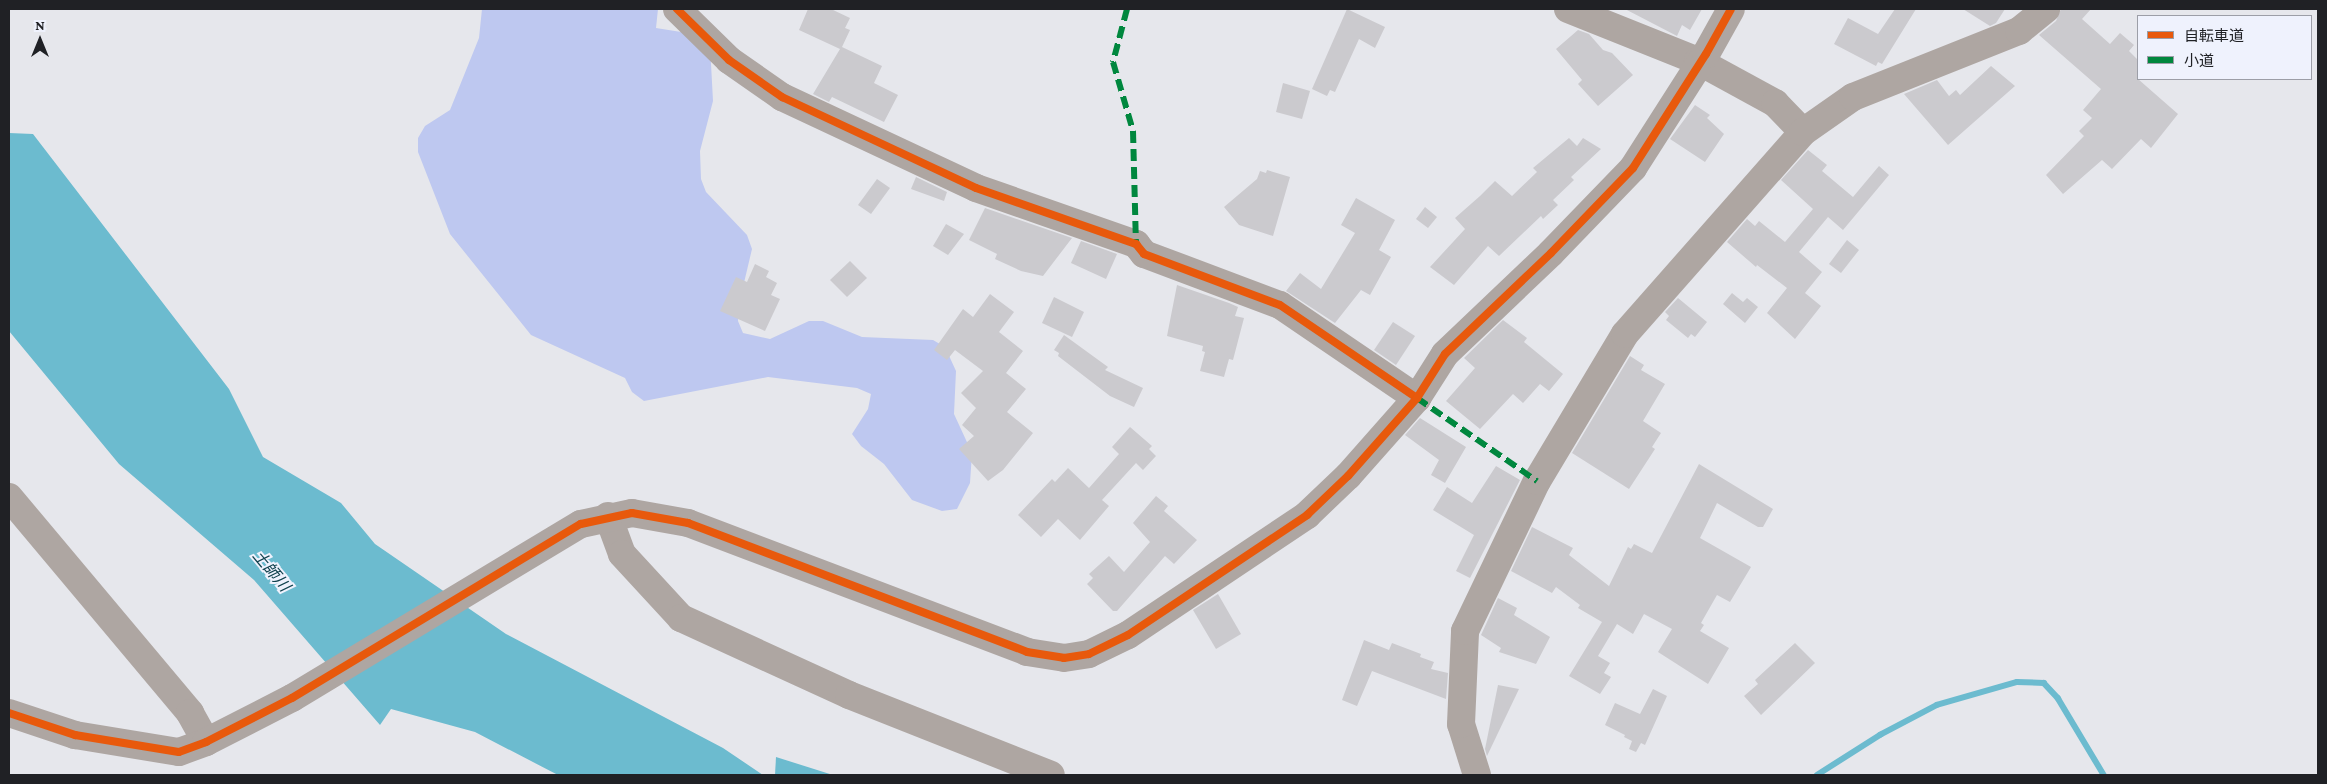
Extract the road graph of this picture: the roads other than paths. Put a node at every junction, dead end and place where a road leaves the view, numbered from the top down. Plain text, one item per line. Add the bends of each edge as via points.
1 (677, 9) edge
2 (1568, 9) edge
3 (1731, 9) edge
4 (2046, 9) edge
5 (1698, 62) junction
6 (1803, 132) junction
7 (1417, 398) junction
8 (9, 497) edge
9 (608, 516) junction
10 (9, 713) edge
11 (206, 742) junction
12 (1052, 775) edge
13 (1477, 775) edge

1 - 7 street via 729,60 782,97 976,188 1136,244 1144,254 1280,305
2 - 5 street
3 - 5 street
4 - 6 street via 2019,31 1853,97
5 - 6 street via 1775,103
5 - 7 street via 1633,168 1551,253 1445,354
6 - 13 street via 1625,334 1537,481 1465,631 1461,724
7 - 9 street via 1348,476 1307,516 1128,636 1089,654 1064,658 1027,652 688,523 632,513
8 - 11 street via 190,713
9 - 11 street via 581,524 292,698
9 - 12 street via 622,554 681,618 849,695
10 - 11 street via 75,735 145,749 179,752

